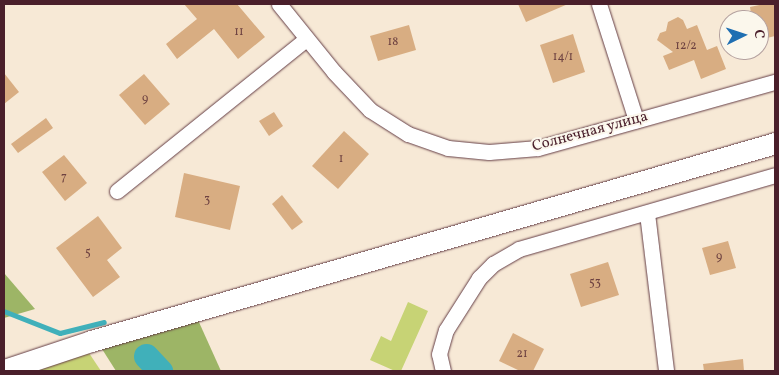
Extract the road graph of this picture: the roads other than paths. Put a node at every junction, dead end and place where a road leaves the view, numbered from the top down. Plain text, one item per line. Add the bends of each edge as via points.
1 (279, 4) edge
2 (599, 4) edge
3 (306, 39) junction
4 (775, 82) edge
5 (636, 120) junction
6 (775, 143) edge
7 (775, 175) edge
8 (117, 191) dead end
9 (647, 213) junction
10 (4, 370) edge
11 (443, 371) edge
12 (666, 371) edge

1 - 3 street, Солнечная улица
2 - 5 street
3 - 5 street, Солнечная улица via 370,110 408,134 448,148 489,152 538,148
3 - 8 street
4 - 5 street, Солнечная улица
6 - 10 street via 128,330
7 - 9 street
9 - 11 street via 519,249 493,264 479,278 446,330 439,354
9 - 12 street

